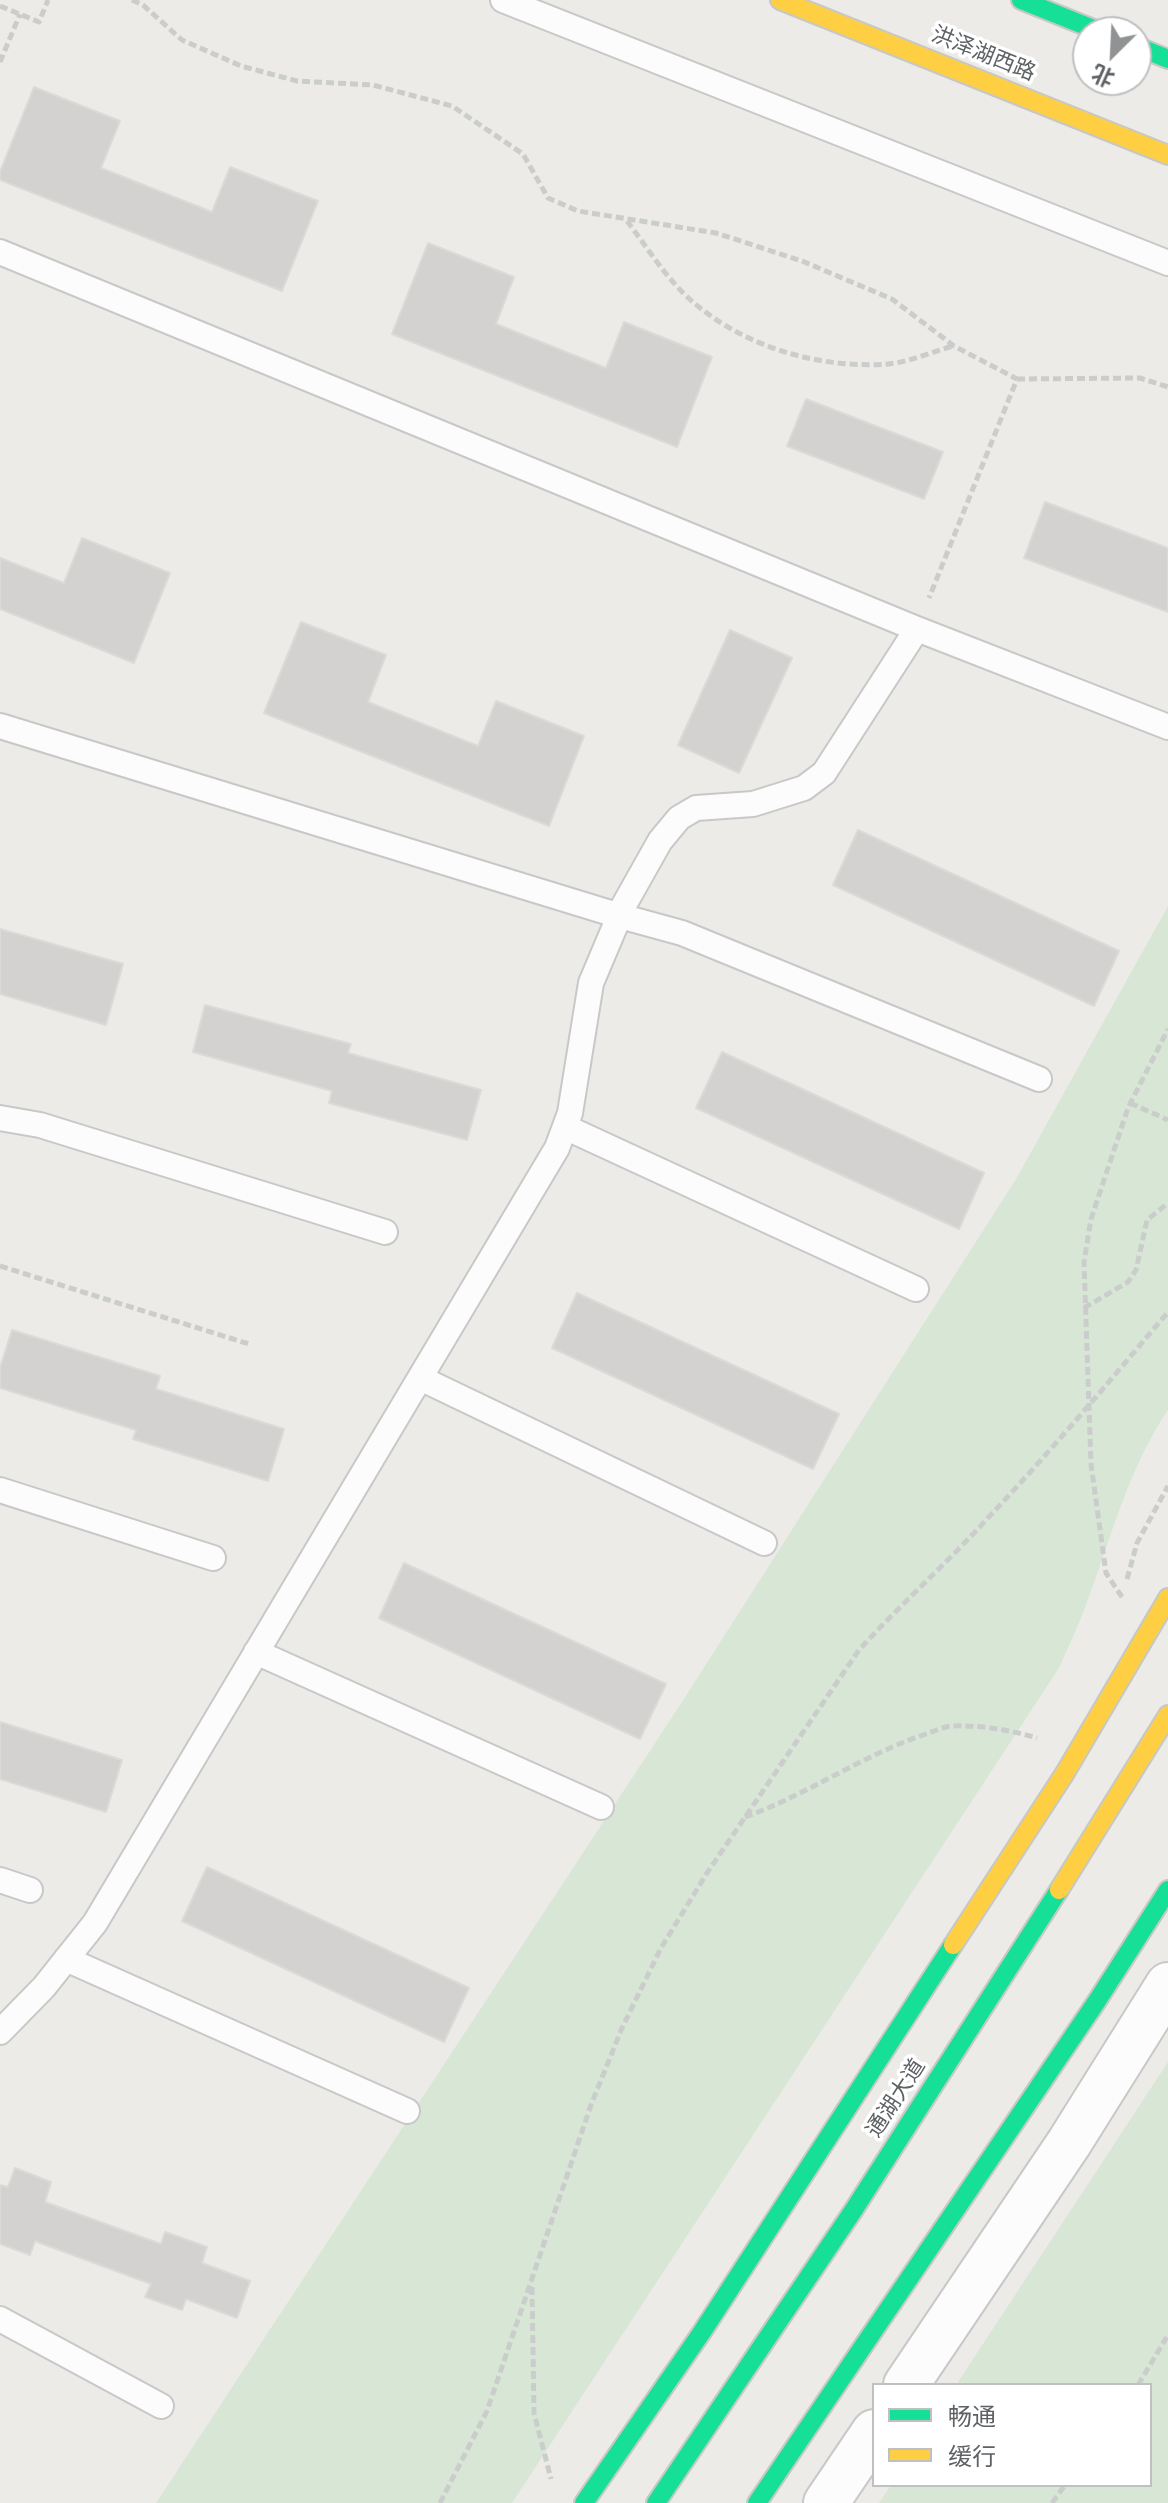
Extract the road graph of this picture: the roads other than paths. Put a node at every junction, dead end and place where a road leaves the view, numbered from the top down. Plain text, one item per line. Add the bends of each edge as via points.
1 (503, 0) edge
2 (780, 0) edge
3 (1021, 0) edge
4 (1072, 20) edge
5 (1168, 155) edge
6 (0, 252) edge
7 (1168, 263) edge
8 (917, 629) junction
9 (0, 726) edge
10 (1168, 727) edge
11 (620, 916) junction
12 (1039, 1079) dead end
13 (0, 1118) edge
14 (565, 1127) junction
15 (385, 1232) dead end
16 (916, 1289) dead end
17 (420, 1378) junction
18 (0, 1490) edge
19 (764, 1543) dead end
20 (213, 1558) dead end
21 (1168, 1598) edge
22 (256, 1652) junction
23 (1168, 1715) edge
24 (601, 1807) dead end
25 (0, 1880) edge
26 (30, 1890) dead end
27 (1168, 1890) edge
28 (66, 1959) junction
29 (1168, 1985) edge
30 (0, 2032) edge
31 (407, 2111) dead end
32 (0, 2319) edge
33 (907, 2383) edge
34 (161, 2406) dead end
35 (872, 2435) edge
36 (584, 2503) edge
37 (656, 2503) edge
38 (757, 2503) edge
39 (826, 2503) edge

1 - 7 lane
2 - 5 main road, 洪泽湖西路
3 - 4 main road
6 - 8 lane
8 - 10 lane
8 - 11 lane via 824,773 804,788 753,804 696,808 679,818 660,841
9 - 11 lane
11 - 12 lane via 682,933
11 - 14 lane via 591,983
13 - 15 lane via 40,1125
14 - 16 lane
14 - 17 lane
17 - 19 lane
17 - 22 lane
18 - 20 lane
21 - 36 main road via 1056,1786 702,2332
22 - 24 lane
22 - 28 lane via 95,1923
23 - 37 main road, 通湖大道 via 996,1993
25 - 26 lane
27 - 38 main road
28 - 30 lane
28 - 31 lane
29 - 33 street
32 - 34 lane
35 - 39 street

